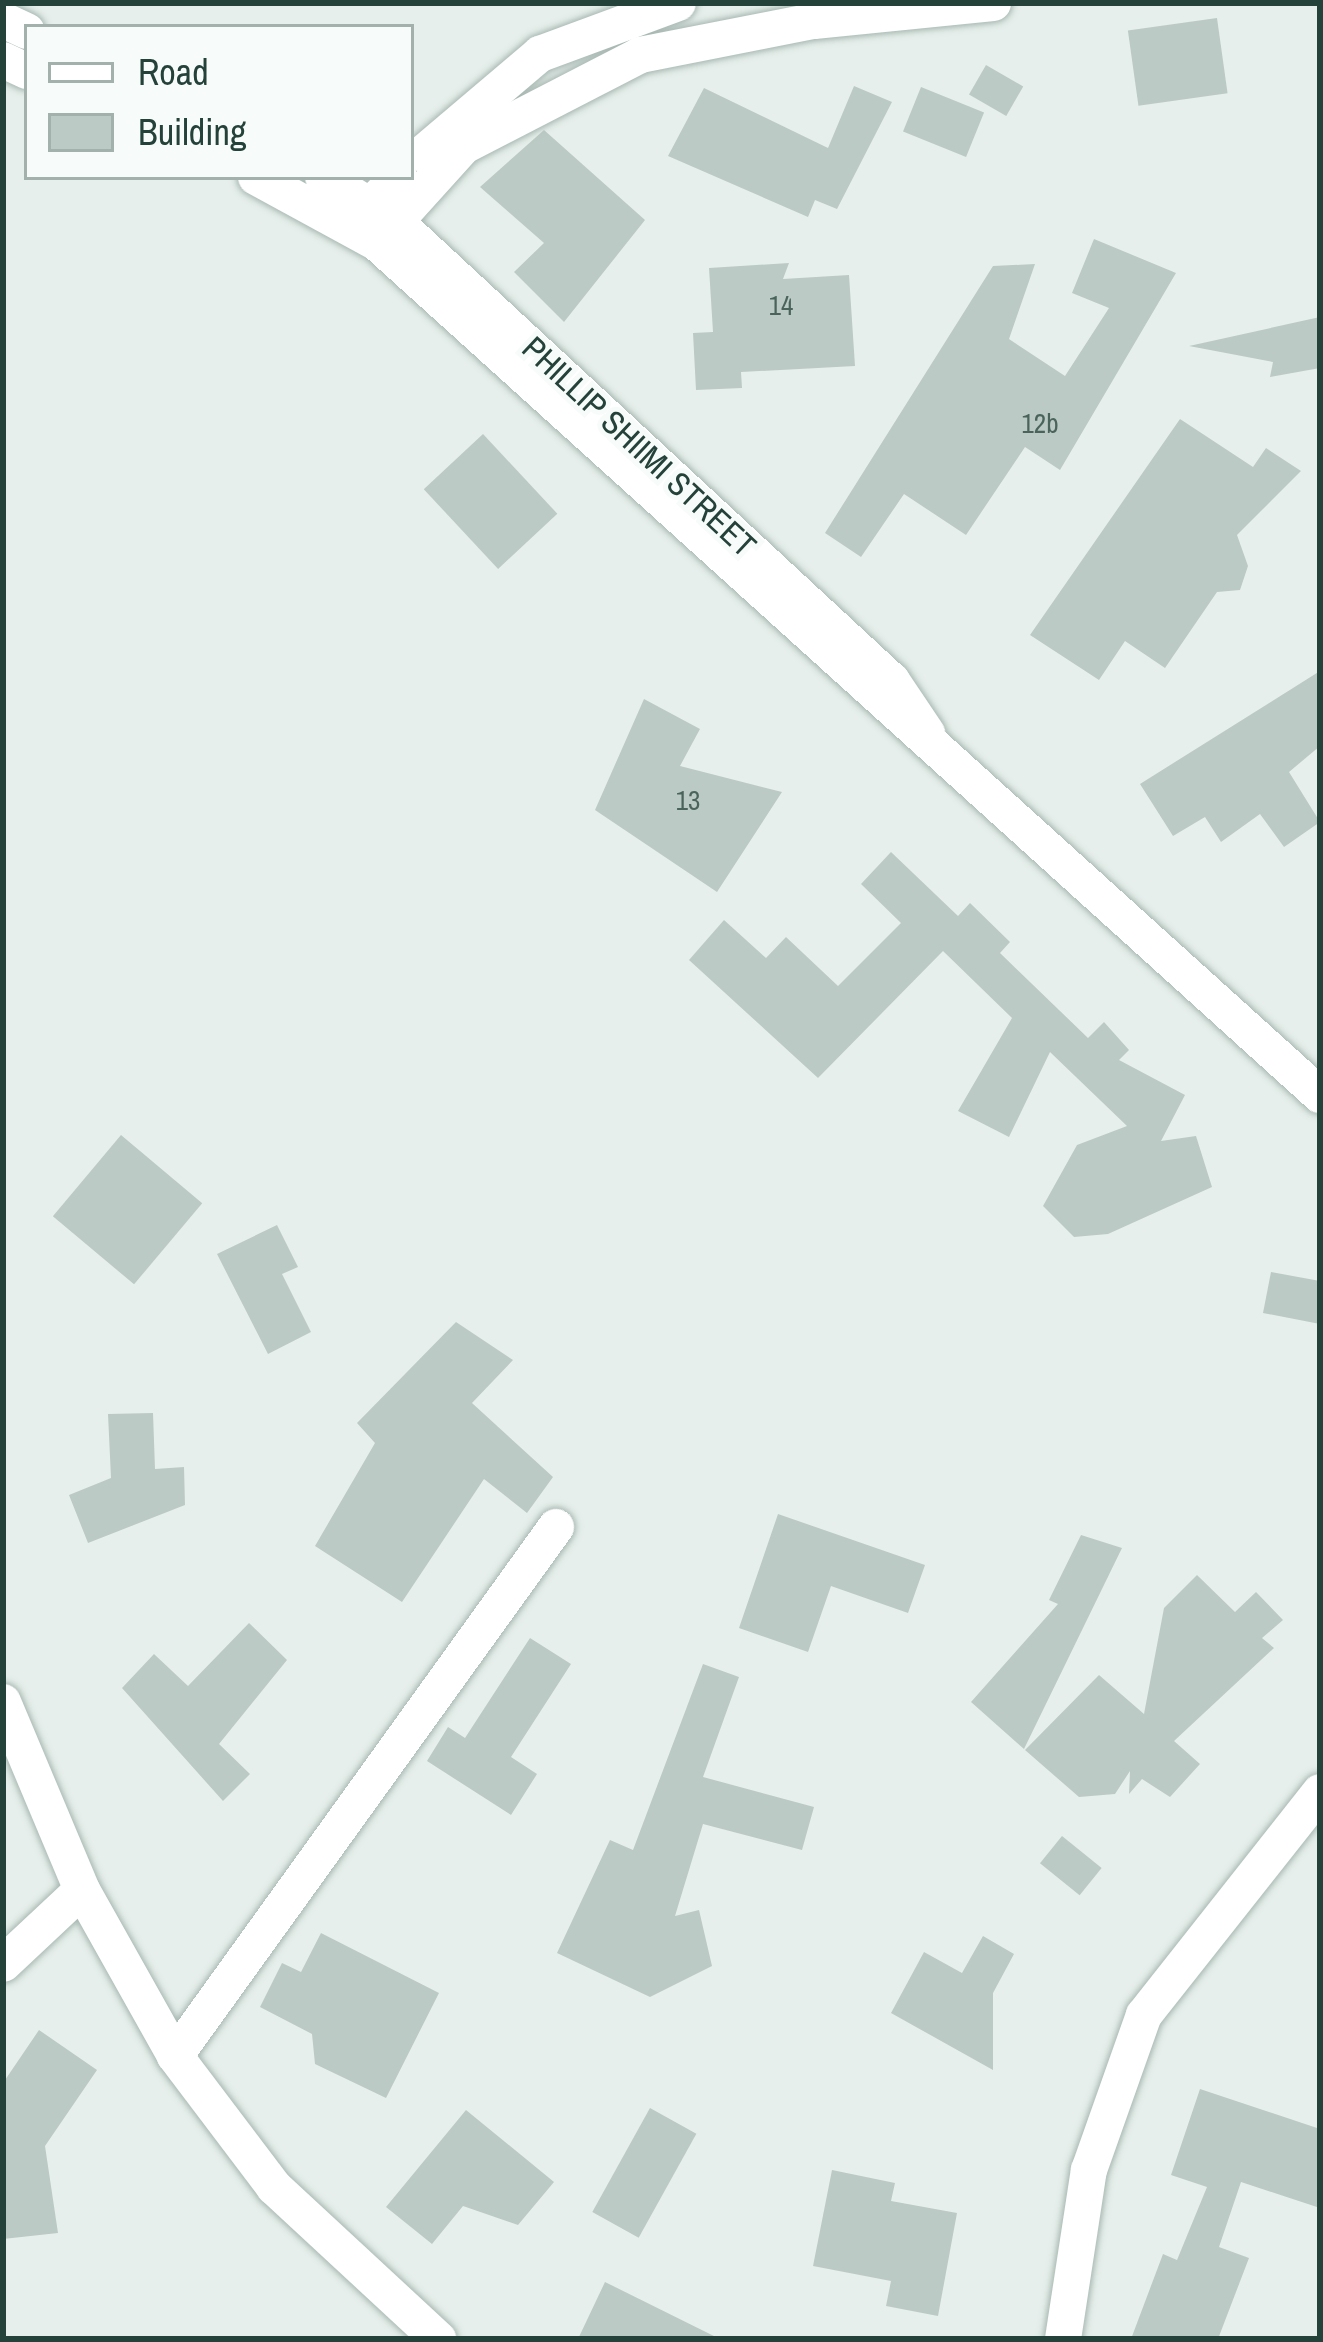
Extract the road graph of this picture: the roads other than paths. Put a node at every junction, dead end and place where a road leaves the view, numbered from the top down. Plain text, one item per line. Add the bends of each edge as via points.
1 (678, 3) edge
2 (993, 3) edge
3 (414, 162) edge
4 (264, 180) edge
5 (326, 180) edge
6 (396, 180) edge
7 (373, 223) junction
8 (1320, 1095) edge
9 (556, 1527) dead end
10 (3, 1702) edge
11 (1320, 1792) edge
12 (82, 1890) junction
13 (3, 1964) edge
14 (175, 2056) junction
15 (438, 2339) edge
16 (1063, 2339) edge

1 - 3 street via 540,54
2 - 7 street via 704,37 640,55 464,146
4 - 7 street, PHILLIP SHIIMI STREET
5 - 7 street, PHILLIP SHIIMI STREET
6 - 7 street
7 - 8 street, PHILLIP SHIIMI STREET via 892,681 930,742
9 - 14 street
10 - 12 street
11 - 16 street via 1144,2015 1089,2170
12 - 13 street
12 - 14 street
14 - 15 street via 274,2187

